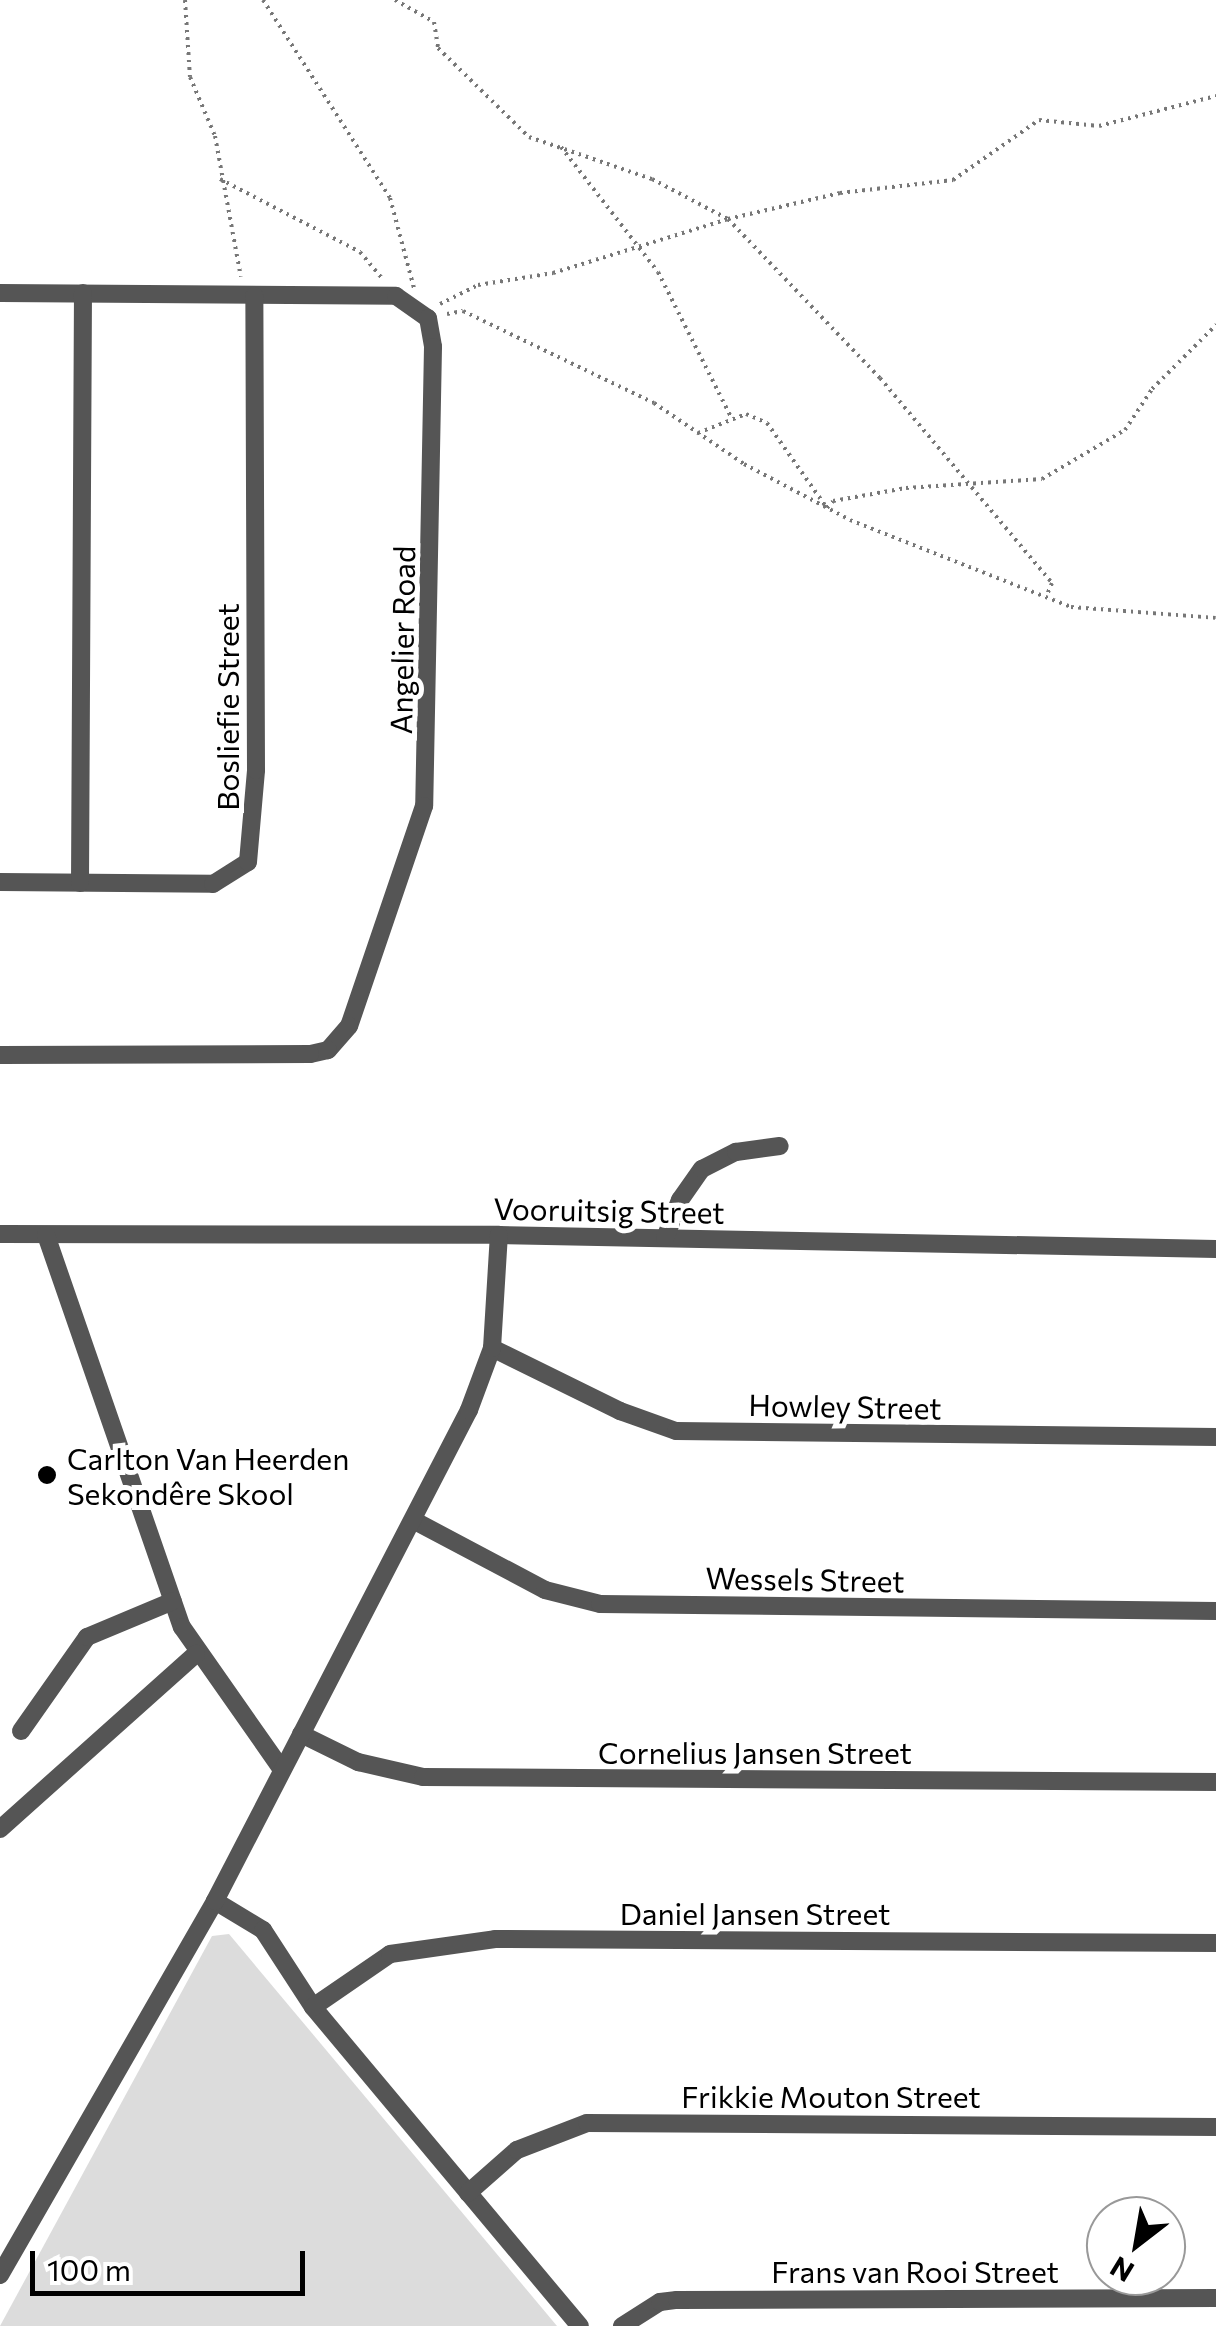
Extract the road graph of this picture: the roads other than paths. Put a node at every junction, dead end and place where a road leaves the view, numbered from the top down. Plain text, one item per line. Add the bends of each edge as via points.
1 (0, 293) edge
2 (83, 293) junction
3 (250, 296) junction
4 (0, 882) edge
5 (80, 883) junction
6 (0, 1055) edge
7 (780, 1146) dead end
8 (0, 1234) edge
9 (46, 1235) junction
10 (499, 1235) junction
11 (665, 1238) junction
12 (1216, 1249) edge
13 (492, 1348) junction
14 (1216, 1438) edge
15 (413, 1520) junction
16 (173, 1601) junction
17 (1216, 1611) edge
18 (196, 1654) junction
19 (21, 1731) dead end
20 (301, 1734) junction
21 (282, 1770) junction
22 (1216, 1782) edge
23 (0, 1829) edge
24 (214, 1901) junction
25 (1216, 1944) edge
26 (313, 2007) junction
27 (1216, 2127) edge
28 (468, 2193) junction
29 (0, 2275) edge
30 (1216, 2298) edge
31 (580, 2326) edge
32 (622, 2326) edge

1 - 2 street
2 - 3 street
2 - 5 street
3 - 5 street, Bosliefie Street via 254,846 241,870 213,884
3 - 6 street, Angelier Road via 414,307 433,347 427,783 419,828 349,1026 336,1044 310,1054
4 - 5 street, Bosliefie Street
7 - 11 street via 736,1152 702,1169
8 - 9 street, Vooruitsig Street
9 - 10 street, Vooruitsig Street
9 - 16 street
10 - 11 street, Vooruitsig Street
10 - 13 street
11 - 12 street, Vooruitsig Street
13 - 14 street, Howley Street via 620,1411 676,1430
13 - 15 street
15 - 17 street, Wessels Street via 545,1590 600,1604
15 - 20 street
16 - 18 street
16 - 19 street via 87,1638
18 - 21 street
18 - 23 street
20 - 21 street
20 - 22 street, Cornelius Jansen Street via 358,1762 423,1777
21 - 24 street
24 - 26 street via 263,1930
24 - 29 street
25 - 26 street, Daniel Jansen Street via 494,1939 390,1954
26 - 28 street
27 - 28 street, Frikkie Mouton Street via 587,2123 517,2150
28 - 31 street
30 - 32 street, Frans van Rooi Street via 677,2300 660,2302

